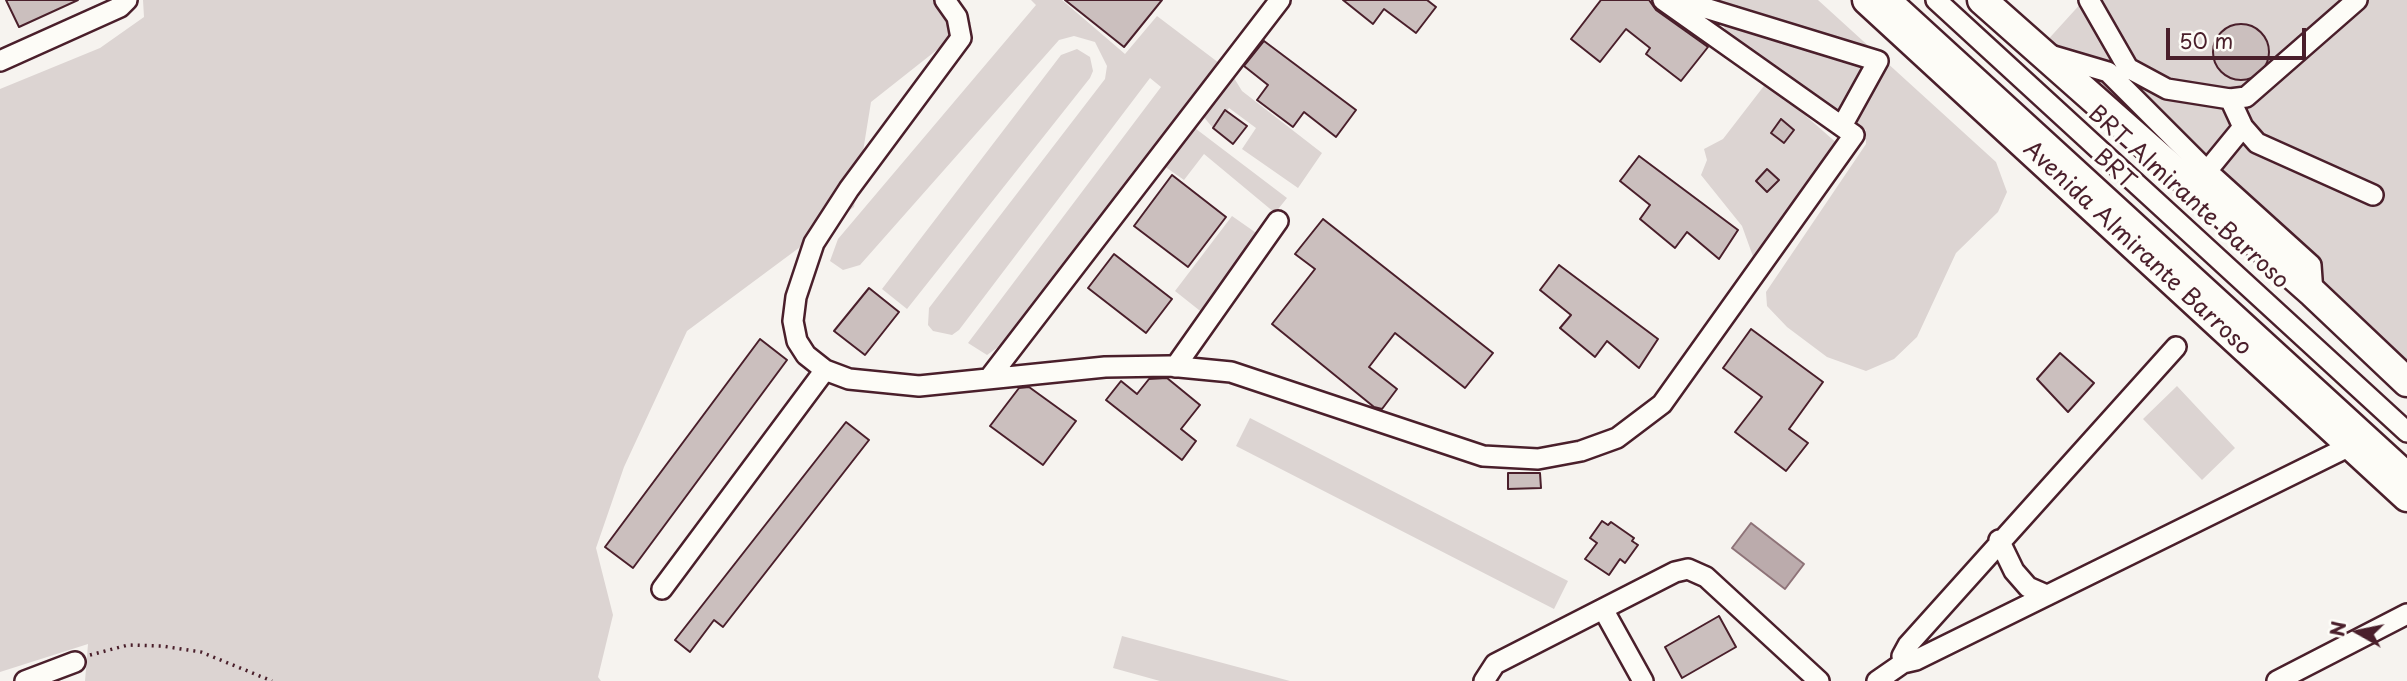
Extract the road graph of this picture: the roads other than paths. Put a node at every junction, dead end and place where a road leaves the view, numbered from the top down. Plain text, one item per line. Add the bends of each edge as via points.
1 (127, 0) edge
2 (945, 0) edge
3 (1280, 0) edge
4 (1663, 0) edge
5 (1679, 0) edge
6 (1867, 0) edge
7 (1892, 0) edge
8 (1936, 0) edge
9 (1982, 0) edge
10 (2089, 0) edge
11 (2357, 0) edge
12 (2115, 47) junction
13 (2040, 52) junction
14 (0, 61) edge
15 (2108, 72) junction
16 (2231, 99) junction
17 (1842, 127) junction
18 (2243, 127) junction
19 (2207, 171) junction
20 (2373, 195) dead end
21 (1278, 221) dead end
22 (2313, 293) junction
23 (2176, 347) dead end
24 (1175, 367) junction
25 (825, 370) junction
26 (990, 377) junction
27 (2407, 382) edge
28 (2407, 432) edge
29 (2350, 446) junction
30 (2407, 471) edge
31 (2407, 497) edge
32 (1999, 540) junction
33 (662, 589) dead end
34 (2044, 594) junction
35 (1603, 609) junction
36 (2407, 614) edge
37 (75, 662) road end
38 (1903, 663) junction
39 (25, 681) edge
40 (1484, 681) edge
41 (1643, 681) edge
42 (1819, 681) edge
43 (1877, 681) edge
44 (2277, 681) edge

1 - 14 street
2 - 25 street via 957,17 961,38 814,243 796,297 793,321 797,341
3 - 26 street
4 - 17 street
5 - 17 street via 1878,61
6 - 29 highway, Avenida Almirante Barroso
7 - 30 street, BRT
8 - 28 street, BRT Almirante Barroso
9 - 13 highway
10 - 12 street
11 - 16 street via 2246,97
12 - 15 street
12 - 16 street via 2128,68 2149,82
13 - 15 street
13 - 22 highway
15 - 19 street
16 - 18 street
17 - 24 street via 1854,135 1662,404 1616,438 1581,452 1538,459 1483,456 1231,372
18 - 19 street
18 - 20 street via 2257,143
19 - 22 street via 2311,265
21 - 24 street
22 - 27 highway
23 - 32 street
24 - 26 street via 1105,367
25 - 26 street via 849,379 919,386
25 - 33 street
29 - 31 highway, Avenida Almirante Barroso
29 - 34 street
32 - 34 street via 2014,571 2028,587
32 - 38 street via 1908,645
34 - 38 street
35 - 40 street via 1495,664
35 - 41 street
35 - 42 street via 1675,572 1695,570
36 - 44 street
37 - 39 street
38 - 43 street

